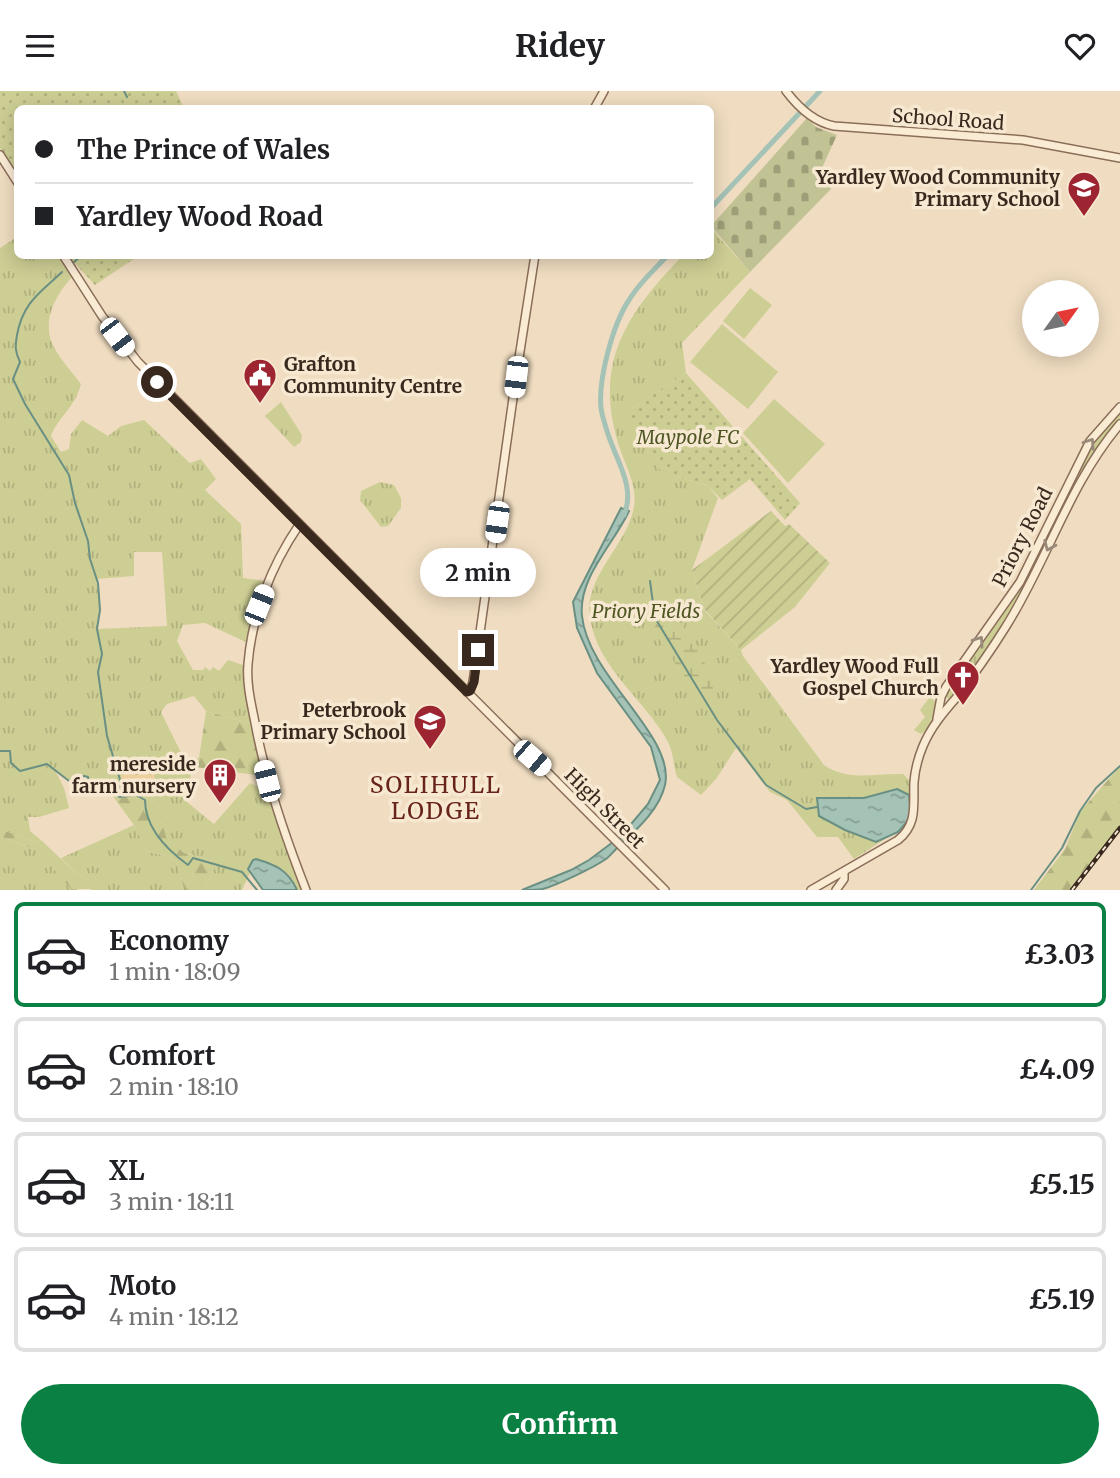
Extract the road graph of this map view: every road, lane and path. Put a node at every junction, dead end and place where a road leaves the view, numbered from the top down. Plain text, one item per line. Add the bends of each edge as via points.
1 (786, 91) edge
2 (0, 155) edge
3 (1120, 158) edge
4 (14, 177) edge
5 (66, 259) edge
6 (535, 259) edge
7 (1120, 407) edge
8 (1120, 424) edge
9 (1050, 520) junction
10 (1058, 524) junction
11 (299, 526) junction
12 (467, 692) junction
13 (937, 720) junction
14 (844, 872) junction
15 (306, 890) edge
16 (665, 890) edge
17 (811, 890) edge
18 (836, 890) edge

1 - 3 street, School Road via 819,122 834,126 1023,140
2 - 4 street
5 - 11 street, High Street via 138,362
6 - 12 street via 474,682
9 -> 7 street, Priory Road via 1090,441
8 - 10 street, Priory Road
9 - 10 street
13 -> 9 street, Priory Road via 946,687 1020,582
10 -> 13 street, Priory Road via 1006,627
11 - 12 street, High Street
11 - 15 street via 259,605 248,682 267,781
12 - 16 street, High Street
13 - 14 street, Priory Road via 917,760 910,828
14 - 17 street
14 - 18 street

